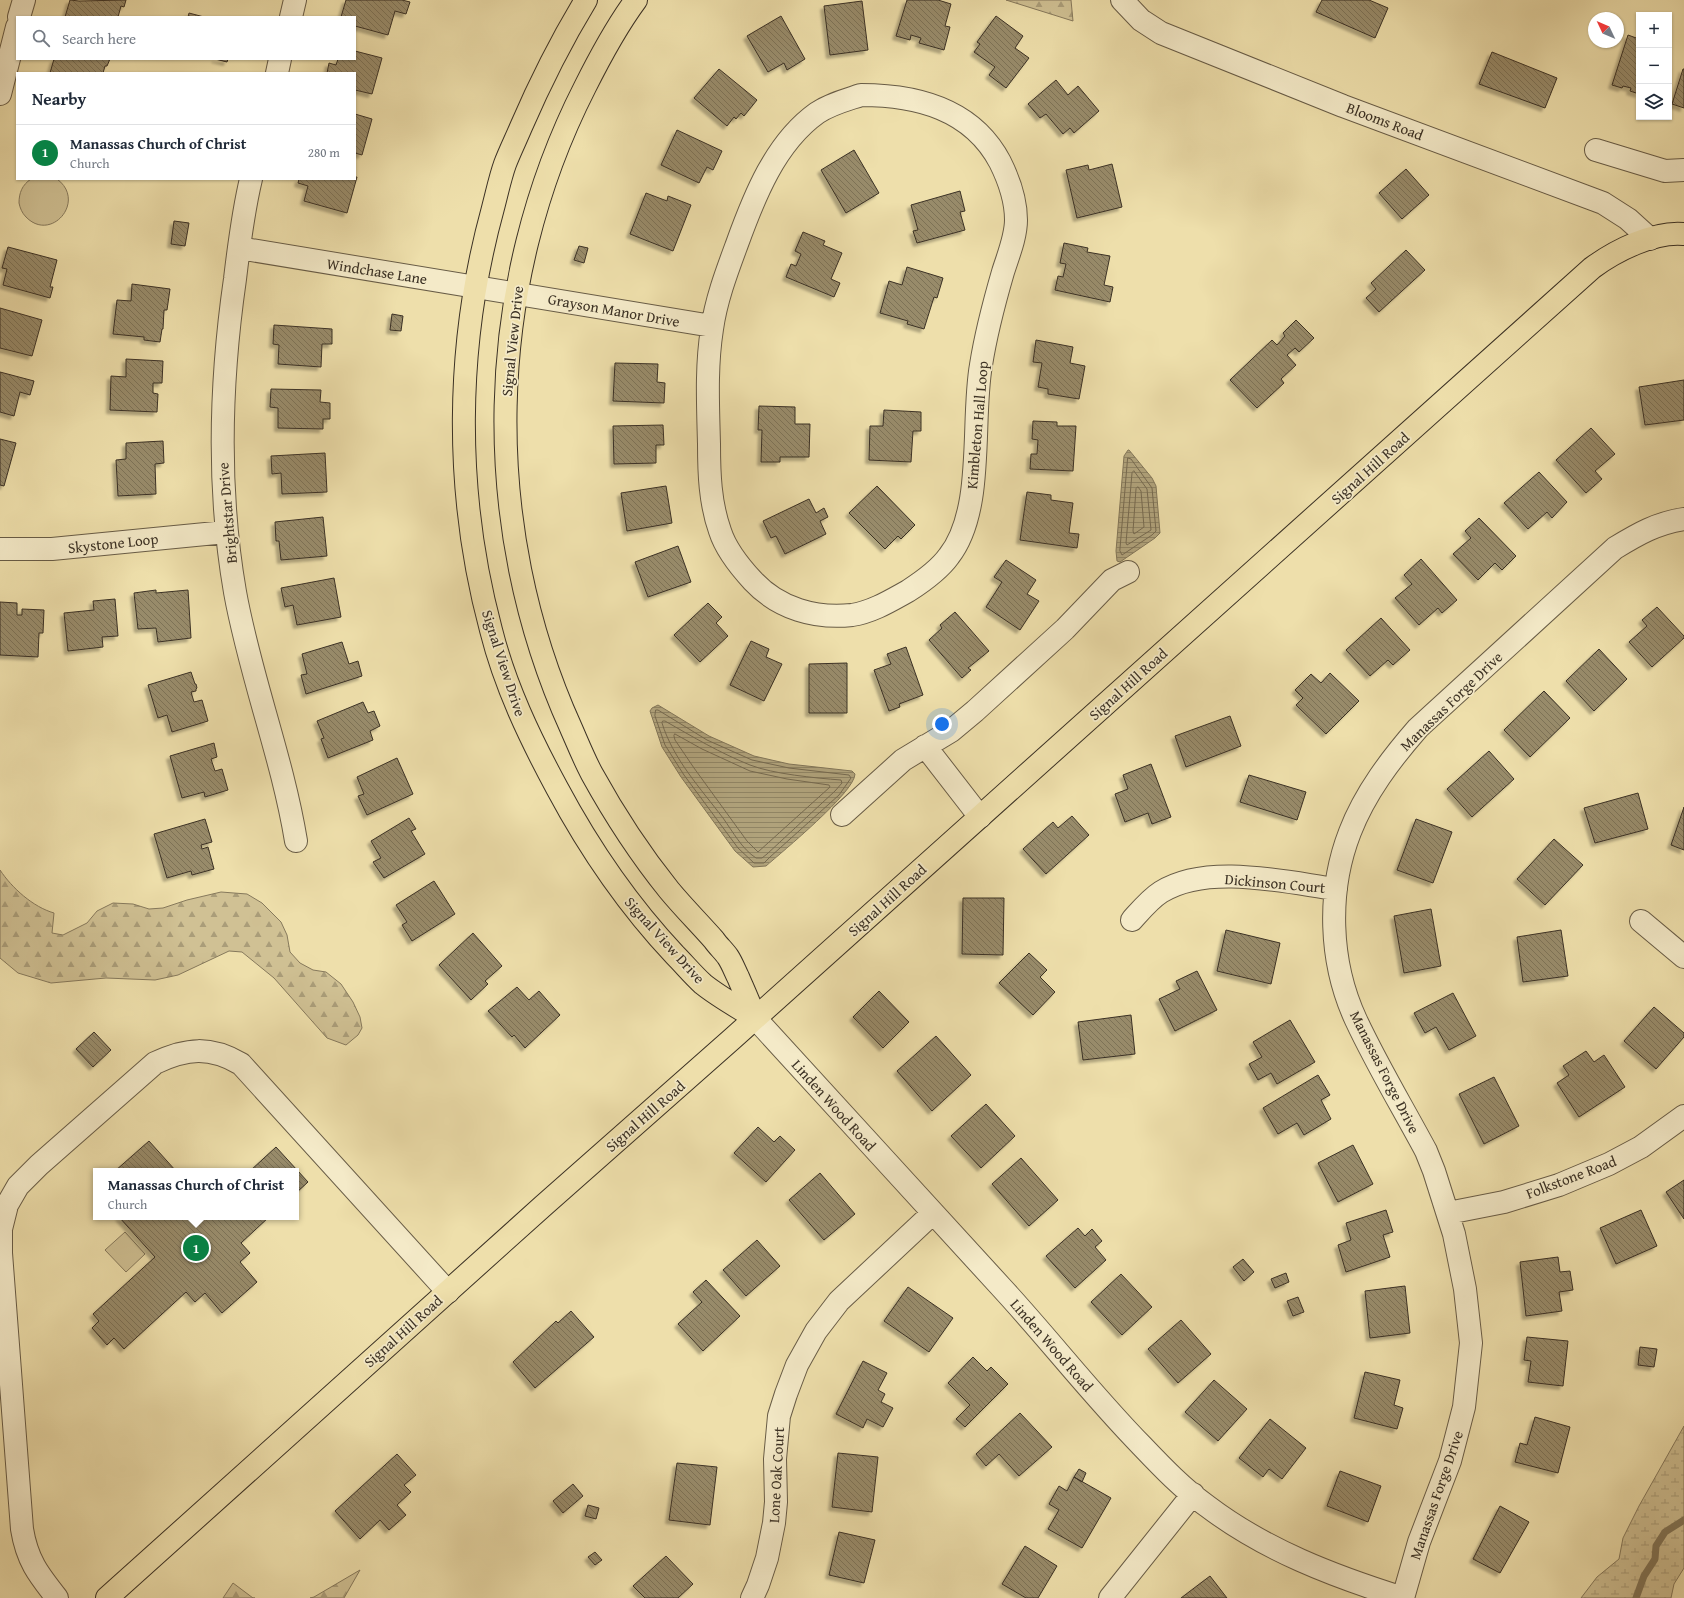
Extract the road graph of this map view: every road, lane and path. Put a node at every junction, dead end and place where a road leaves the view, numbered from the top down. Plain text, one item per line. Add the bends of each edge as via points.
1 (24, 0) edge
2 (295, 0) edge
3 (586, 0) edge
4 (636, 0) edge
5 (1122, 0) edge
6 (20, 16) edge
7 (291, 16) edge
8 (16, 31) edge
9 (280, 60) edge
10 (277, 72) edge
11 (0, 94) edge
12 (1596, 150) dead end
13 (1684, 170) edge
14 (251, 180) edge
15 (1684, 234) edge
16 (1650, 239) junction
17 (239, 248) junction
18 (475, 286) junction
19 (516, 293) junction
20 (712, 326) junction
21 (1684, 519) edge
22 (226, 532) junction
23 (0, 549) edge
24 (1128, 572) dead end
25 (925, 746) junction
26 (842, 815) dead end
27 (980, 817) junction
28 (296, 841) dead end
29 (1336, 889) junction
30 (1132, 920) dead end
31 (1641, 921) dead end
32 (1684, 957) edge
33 (755, 1018) junction
34 (1684, 1116) edge
35 (933, 1213) junction
36 (1448, 1213) junction
37 (448, 1292) junction
38 (1192, 1494) junction
39 (112, 1596) edge
40 (57, 1598) edge
41 (752, 1598) edge
42 (1110, 1598) edge
43 (1403, 1598) edge

1 - 6 street
2 - 7 street
3 - 18 main road, Signal View Drive via 564,35 537,88 506,163 482,246
4 - 19 main road, Signal View Drive via 598,61 567,121 533,218
5 - 16 street, Blooms Road via 1141,20 1161,33 1343,106 1603,203 1628,219
8 - 11 street
9 - 10 street
12 - 13 street via 1665,171
14 - 17 street, Brightstar Drive
15 - 16 main road, Signal Hill Road via 1677,233
16 - 27 main road, Signal Hill Road via 1620,250 1592,268
17 - 18 street, Windchase Lane
17 - 22 street, Brightstar Drive via 223,384
18 - 19 street, Windchase Lane
18 - 33 main road, Signal View Drive via 464,390 463,448 467,501 476,567 491,632 509,686 530,739 570,813 623,894 703,983
19 - 20 street, Grayson Manor Drive
19 - 33 main road, Signal View Drive via 509,344 505,409 506,474 515,545 527,602 542,654 561,707 610,805 670,891 729,958
20 - 20 street, Kimbleton Hall Loop via 708,374 712,502 720,532 744,572 781,603 810,614 833,617 859,614 884,604 912,588 950,556 962,534 970,506 976,448 978,383 987,328 1016,222 1008,177 993,149 976,130 948,111 916,100 885,95 861,95 818,112 776,157 761,183 728,268
21 - 29 street, Manassas Forge Drive via 1645,530 1615,548 1418,728 1395,755 1350,830 1341,859
22 - 23 street, Skystone Loop via 52,549
22 - 28 street, Brightstar Drive via 237,600 257,685 287,789
24 - 25 street via 1112,580 1065,629 975,711 951,731
25 - 26 street via 903,760
25 - 27 street
27 - 33 main road, Signal Hill Road
29 - 30 street, Dickinson Court via 1237,876 1204,878 1160,892
29 - 36 street, Manassas Forge Drive via 1335,944 1344,986 1356,1019 1426,1151
31 - 32 street
33 - 35 street, Linden Wood Road
33 - 37 main road, Signal Hill Road
34 - 36 street, Folkstone Road via 1641,1147 1559,1185 1504,1202
35 - 38 street, Linden Wood Road via 1003,1289 1108,1411
35 - 41 street, Lone Oak Court via 839,1301 816,1332 797,1365 779,1416 774,1523 767,1558
36 - 43 street, Manassas Forge Drive via 1465,1288 1471,1343 1470,1362 1464,1408 1450,1461 1418,1542
37 - 39 main road, Signal Hill Road
37 - 40 street via 241,1064 212,1052 188,1051 173,1054 155,1063 18,1186 7,1205 1,1229 23,1536 27,1554 34,1567
38 - 42 street
38 - 43 street, Linden Wood Road via 1261,1541 1310,1566 1350,1582

